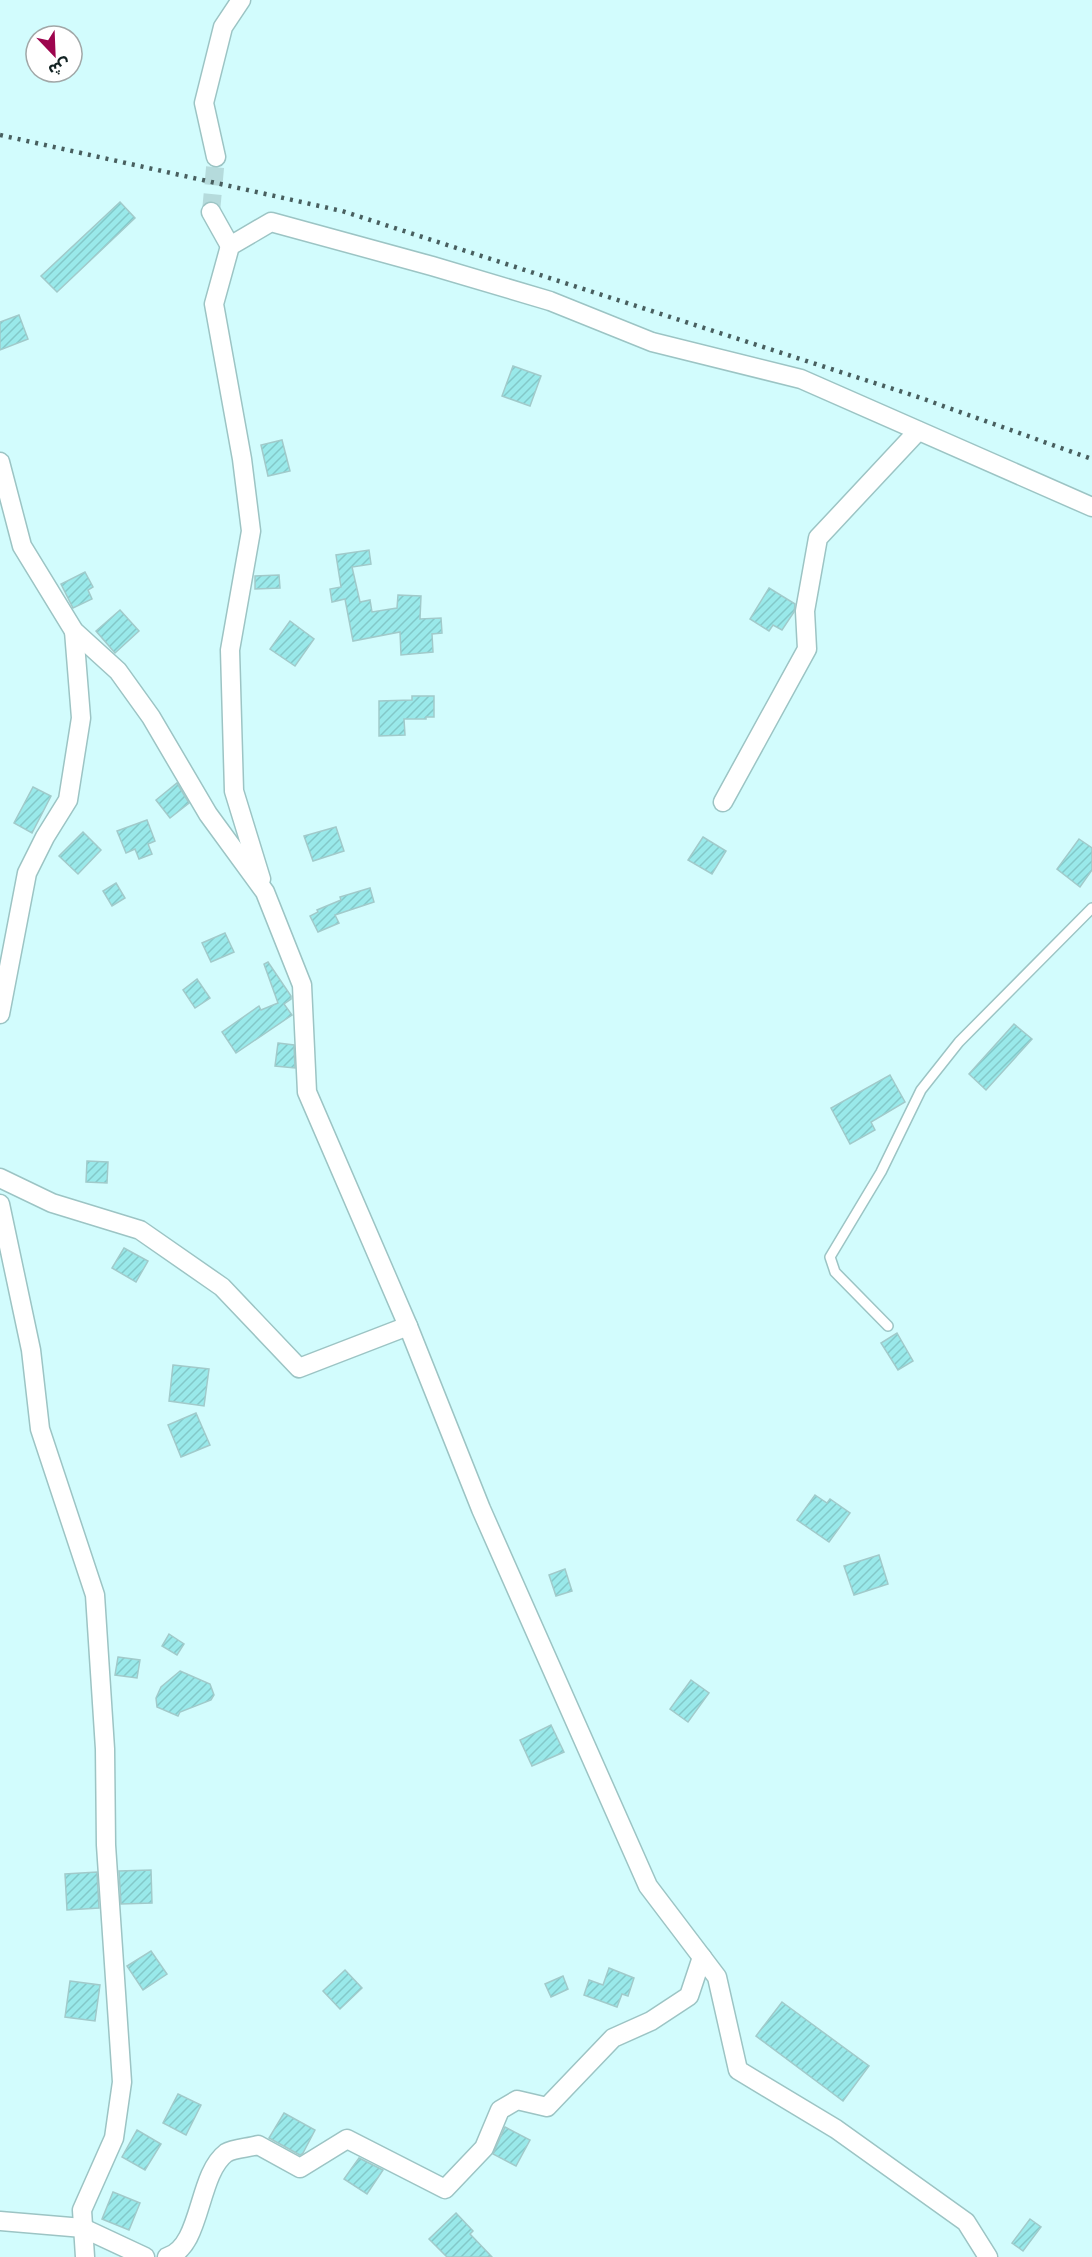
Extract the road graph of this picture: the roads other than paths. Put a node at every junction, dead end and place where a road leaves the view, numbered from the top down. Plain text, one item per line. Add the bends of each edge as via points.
1 (240, 0) edge
2 (216, 157) tunnel mouth
3 (211, 212) tunnel mouth
4 (230, 246) junction
5 (918, 431) junction
6 (0, 462) edge
7 (1092, 507) edge
8 (74, 631) junction
9 (723, 802) dead end
10 (265, 892) junction
11 (1092, 908) edge
12 (0, 1014) edge
13 (0, 1178) edge
14 (0, 1204) edge
15 (408, 1326) junction
16 (888, 1326) dead end
17 (702, 1957) junction
18 (0, 2221) edge
19 (83, 2228) junction
20 (85, 2257) edge
21 (145, 2257) edge
22 (167, 2257) edge
23 (988, 2257) edge

1 - 2 street via 223,27 204,103
3 - 4 street
4 - 5 street via 271,222 550,301 652,342 801,379
4 - 10 street via 214,304 251,531 230,650 234,791
5 - 7 street
5 - 9 street via 818,538 806,611 807,649
6 - 8 street via 22,546
8 - 10 street via 117,671 151,717 208,814
8 - 12 street via 81,718 68,800 27,873
10 - 15 street via 302,985 307,1092
11 - 16 lane via 959,1042 921,1090 881,1172 831,1257 835,1272
13 - 15 street via 52,1203 140,1230 222,1287 299,1368
14 - 19 street via 31,1350 40,1429 95,1595 122,2082 114,2138 82,2210
15 - 17 street via 481,1509 648,1886
17 - 22 street via 688,1996 651,2021 613,2038 547,2107 517,2100 500,2110 484,2148 445,2189 347,2139 300,2168 258,2145 227,2152 213,2169 188,2238 176,2255
17 - 23 street via 717,1977 738,2070 836,2129 966,2222
18 - 19 street
19 - 20 street
19 - 21 street

